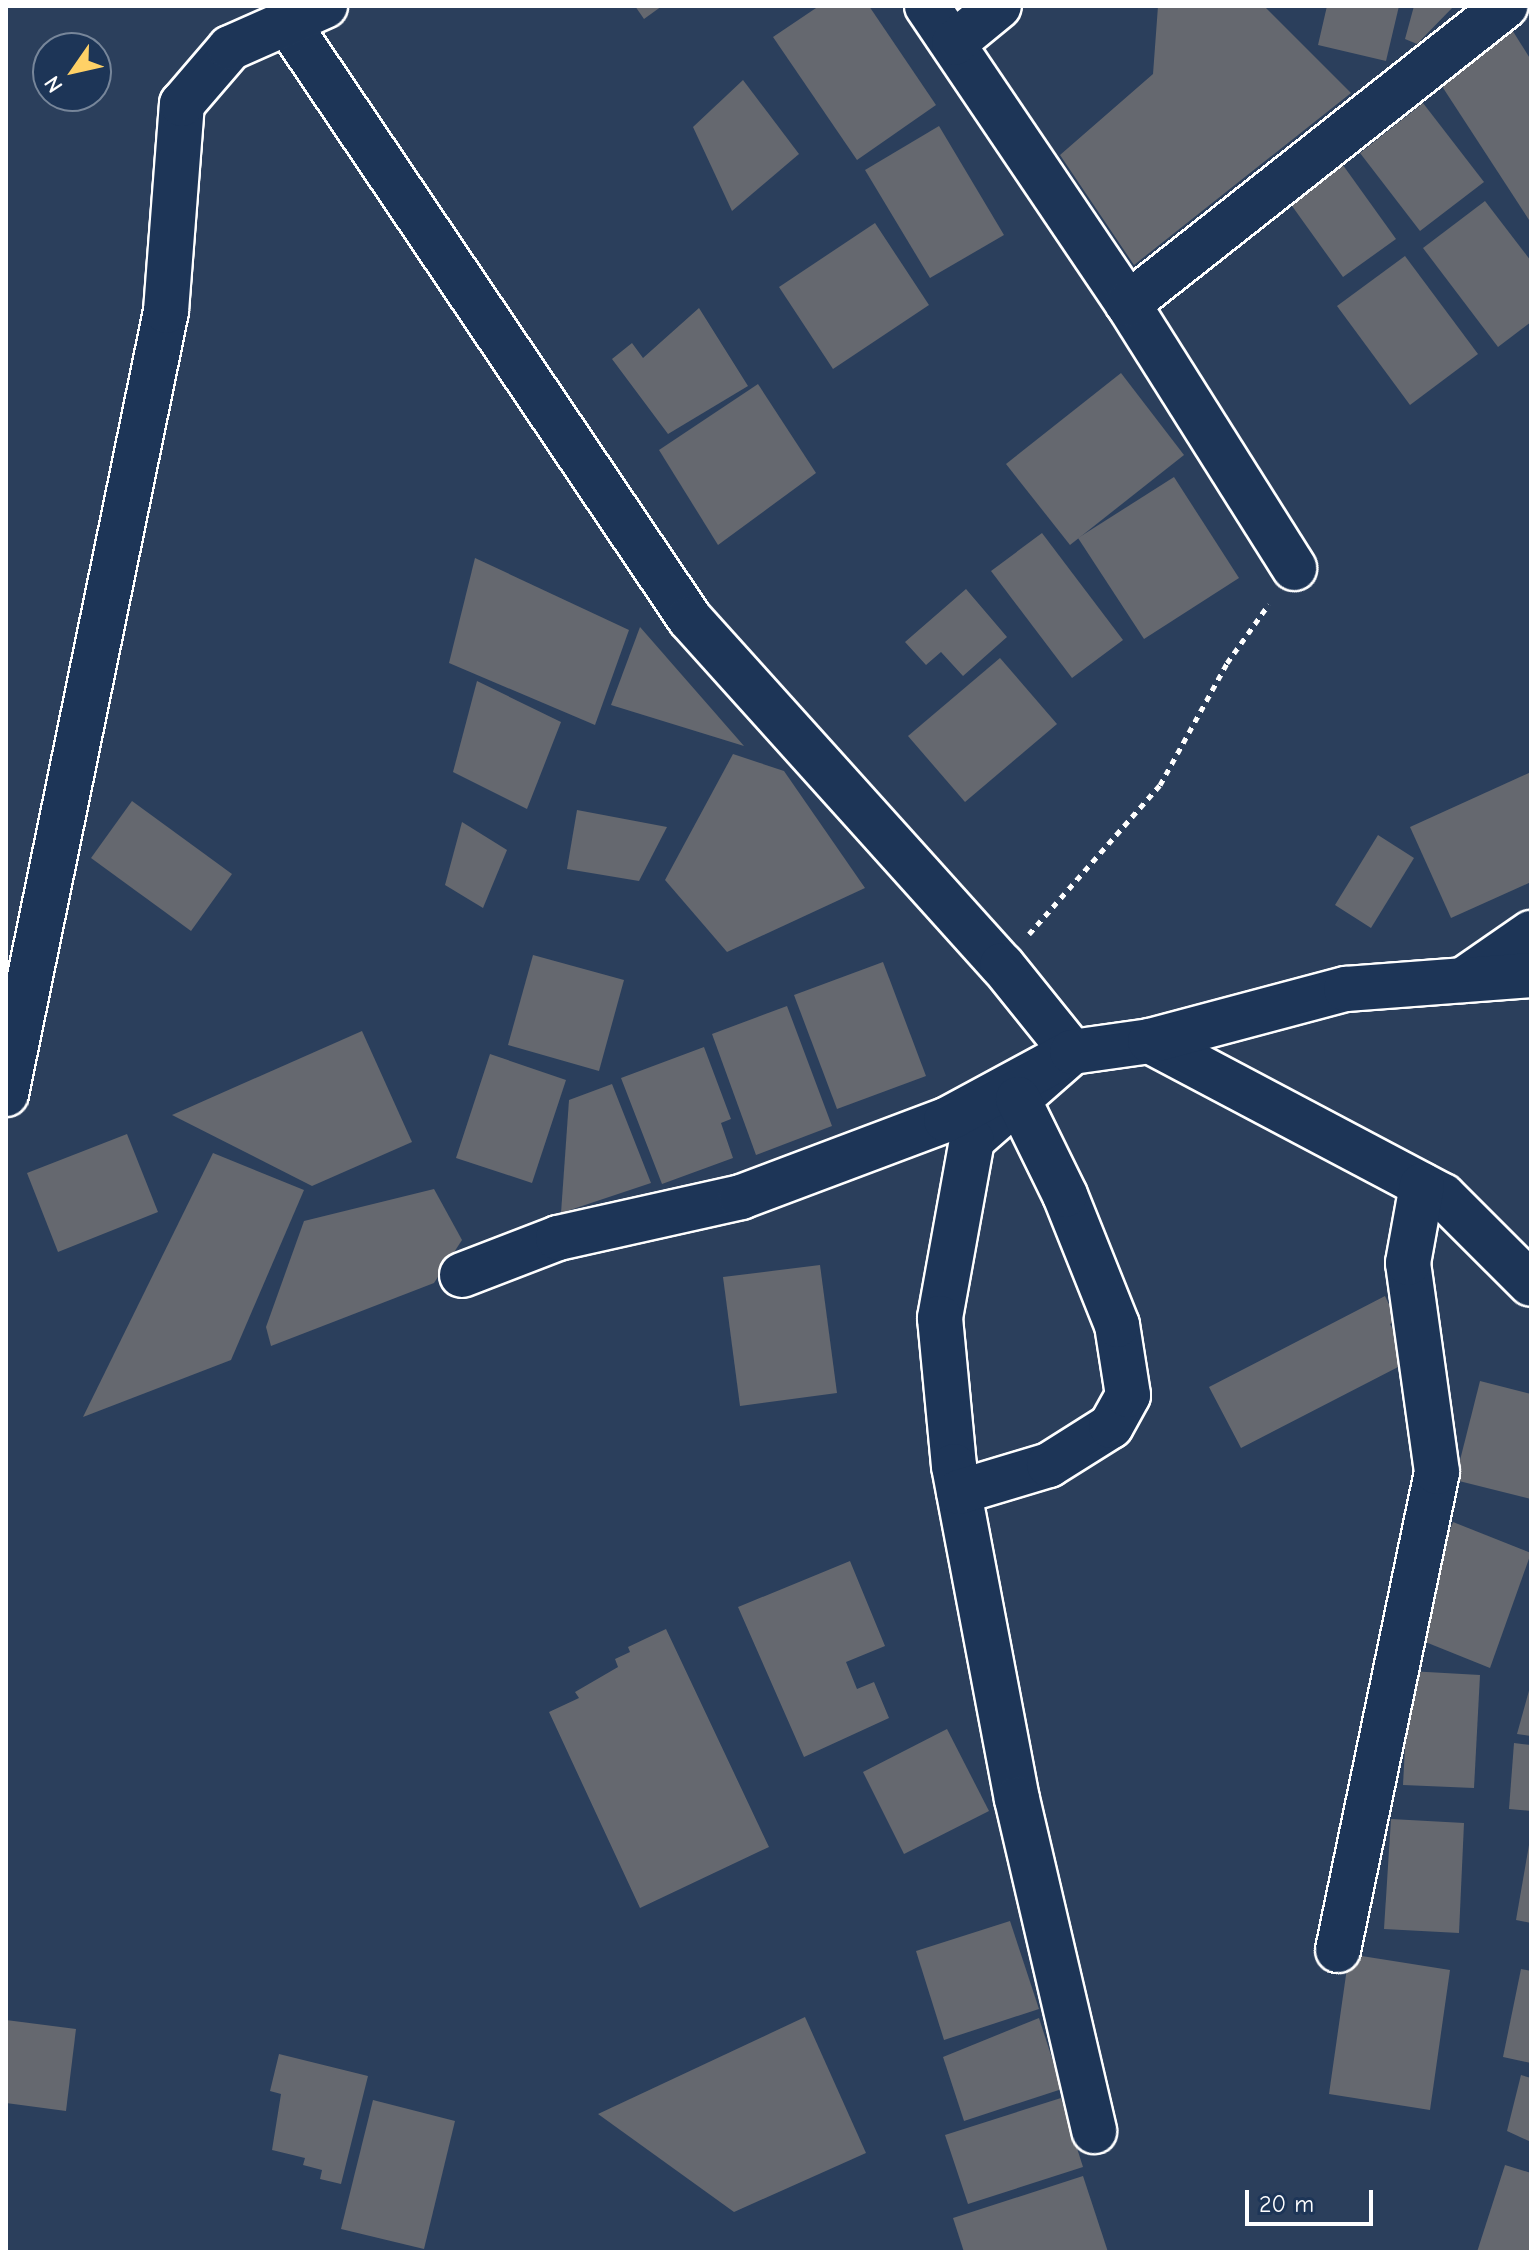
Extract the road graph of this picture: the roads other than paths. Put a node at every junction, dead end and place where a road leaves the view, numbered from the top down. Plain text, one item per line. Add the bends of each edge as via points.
1 (927, 6) edge
2 (999, 6) edge
3 (1506, 6) edge
4 (306, 14) edge
5 (954, 43) junction
6 (1128, 304) junction
7 (1294, 568) road end
8 (1531, 933) edge
9 (1531, 975) edge
10 (1463, 980) junction
11 (1150, 1041) junction
12 (1072, 1052) junction
13 (6, 1094) edge
14 (1018, 1099) junction
15 (1422, 1185) junction
16 (462, 1275) dead end
17 (1531, 1284) edge
18 (959, 1492) junction
19 (1338, 1950) dead end
20 (1094, 2131) dead end

1 - 5 street
2 - 5 street
3 - 6 street
4 - 12 street via 690,619 1002,965
4 - 13 street via 230,48 182,104 166,311
5 - 6 street
6 - 7 street
8 - 10 street
9 - 10 street
10 - 11 street via 1346,989
11 - 12 street
11 - 15 street
12 - 14 street
12 - 16 street via 946,1120 741,1197 558,1238
14 - 18 street via 972,1140 940,1318
14 - 18 street via 1065,1195 1117,1325 1128,1395 1111,1426 1049,1465
15 - 17 street via 1443,1196
15 - 19 street via 1408,1263 1437,1472
18 - 20 street via 1017,1799

